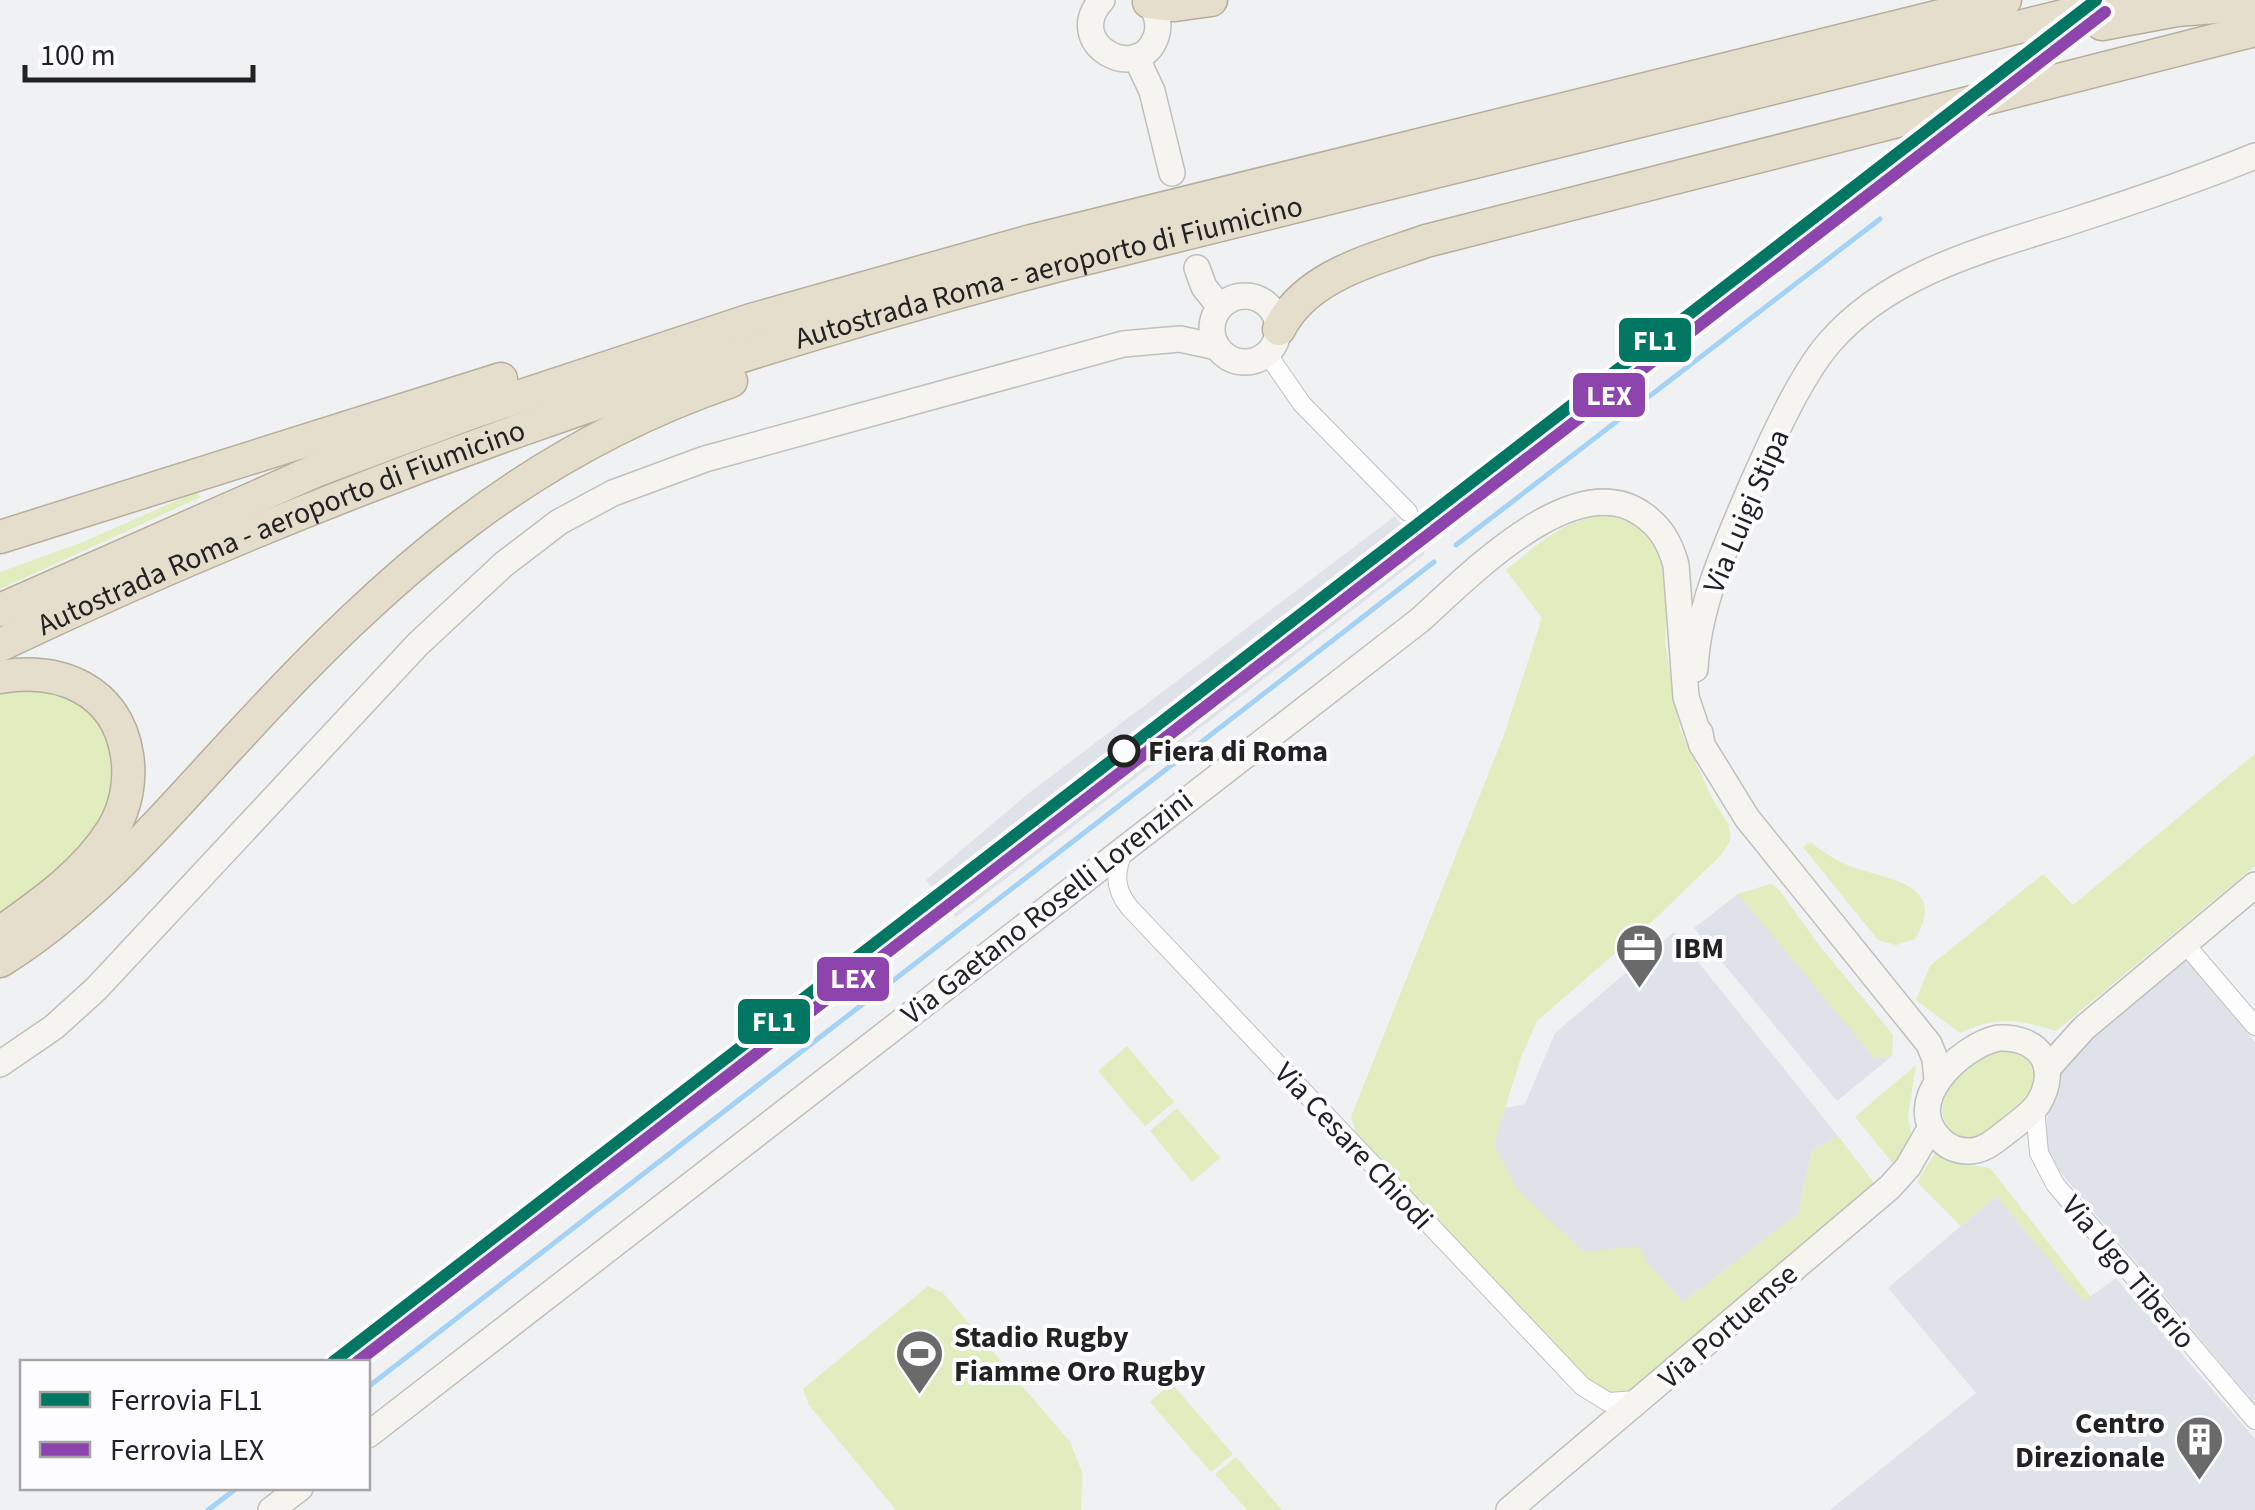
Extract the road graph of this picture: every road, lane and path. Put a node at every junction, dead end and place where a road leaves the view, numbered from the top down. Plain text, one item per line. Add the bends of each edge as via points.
1 (1102, 0) edge
2 (1211, 0) edge
3 (2005, 0) edge
4 (2128, 0) edge
5 (1148, 1) edge
6 (2255, 4) edge
7 (2255, 30) edge
8 (1136, 57) junction
9 (1896, 57) junction
10 (2255, 156) edge
11 (1172, 174) dead end
12 (1032, 241) junction
13 (1197, 268) dead end
14 (902, 306) junction
15 (1220, 307) junction
16 (1274, 342) junction
17 (1217, 348) junction
18 (1408, 512) dead end
19 (0, 537) edge
20 (0, 610) edge
21 (0, 644) edge
22 (0, 677) edge
23 (1702, 745) junction
24 (1127, 844) junction
25 (2255, 885) edge
26 (0, 933) edge
27 (2186, 945) junction
28 (0, 961) edge
29 (2255, 1026) edge
30 (0, 1064) edge
31 (2046, 1069) junction
32 (1937, 1080) junction
33 (2035, 1108) junction
34 (1931, 1127) junction
35 (1642, 1399) junction
36 (2255, 1420) edge
37 (370, 1433) edge
38 (297, 1490) edge
39 (272, 1510) edge
40 (1509, 1510) edge

1 - 8 street via 1090,26 1098,46 1115,58
2 - 5 highway
3 - 12 highway, Autostrada Roma - aeroporto di Fiumicino
4 - 9 highway, Autostrada Roma - aeroporto di Fiumicino
5 - 8 street via 1158,33
6 - 9 highway via 2150,14 2042,39
7 - 16 highway via 1437,238 1316,286 1292,306
8 - 11 street via 1152,91
9 - 14 highway, Autostrada Roma - aeroporto di Fiumicino
10 - 23 street, Via Luigi Stipa via 1928,272 1884,296 1830,341 1759,469 1706,603 1694,674
12 - 19 highway via 844,271
12 - 20 highway, Autostrada Roma - aeroporto di Fiumicino via 750,320 470,413 315,471
13 - 15 street
14 - 21 highway, Autostrada Roma - aeroporto di Fiumicino via 456,450 202,551
14 - 28 highway via 858,338 635,419 484,507 338,633 89,891
15 - 16 street via 1240,296 1262,300 1277,318
15 - 17 street via 1212,326
16 - 17 street via 1258,361 1235,362
16 - 18 street via 1311,414
17 - 30 street via 1180,338 1123,344 722,454 574,513 504,564 428,634 96,989
22 - 26 highway via 61,678 101,699 122,734 129,775 120,814 100,847
23 - 24 street, Via Gaetano Roselli Lorenzini via 1686,697 1670,545 1636,510 1590,502 1519,538
23 - 32 street, Via Luigi Stipa via 1747,818 1929,1044
24 - 35 street, Via Cesare Chiodi via 1116,879 1128,907 1582,1386 1608,1402
24 - 37 street, Via Gaetano Roselli Lorenzini
25 - 27 street
27 - 29 street
27 - 31 street via 2084,1028
31 - 32 street via 2034,1045 1998,1038 1975,1047
31 - 33 street
32 - 34 street via 1928,1102
33 - 34 street via 1976,1150 1953,1148
33 - 36 street, Via Ugo Tiberio via 2039,1154 2055,1184
34 - 35 street, Via Portuense via 1890,1187
35 - 40 street, Via Portuense
38 - 39 street

